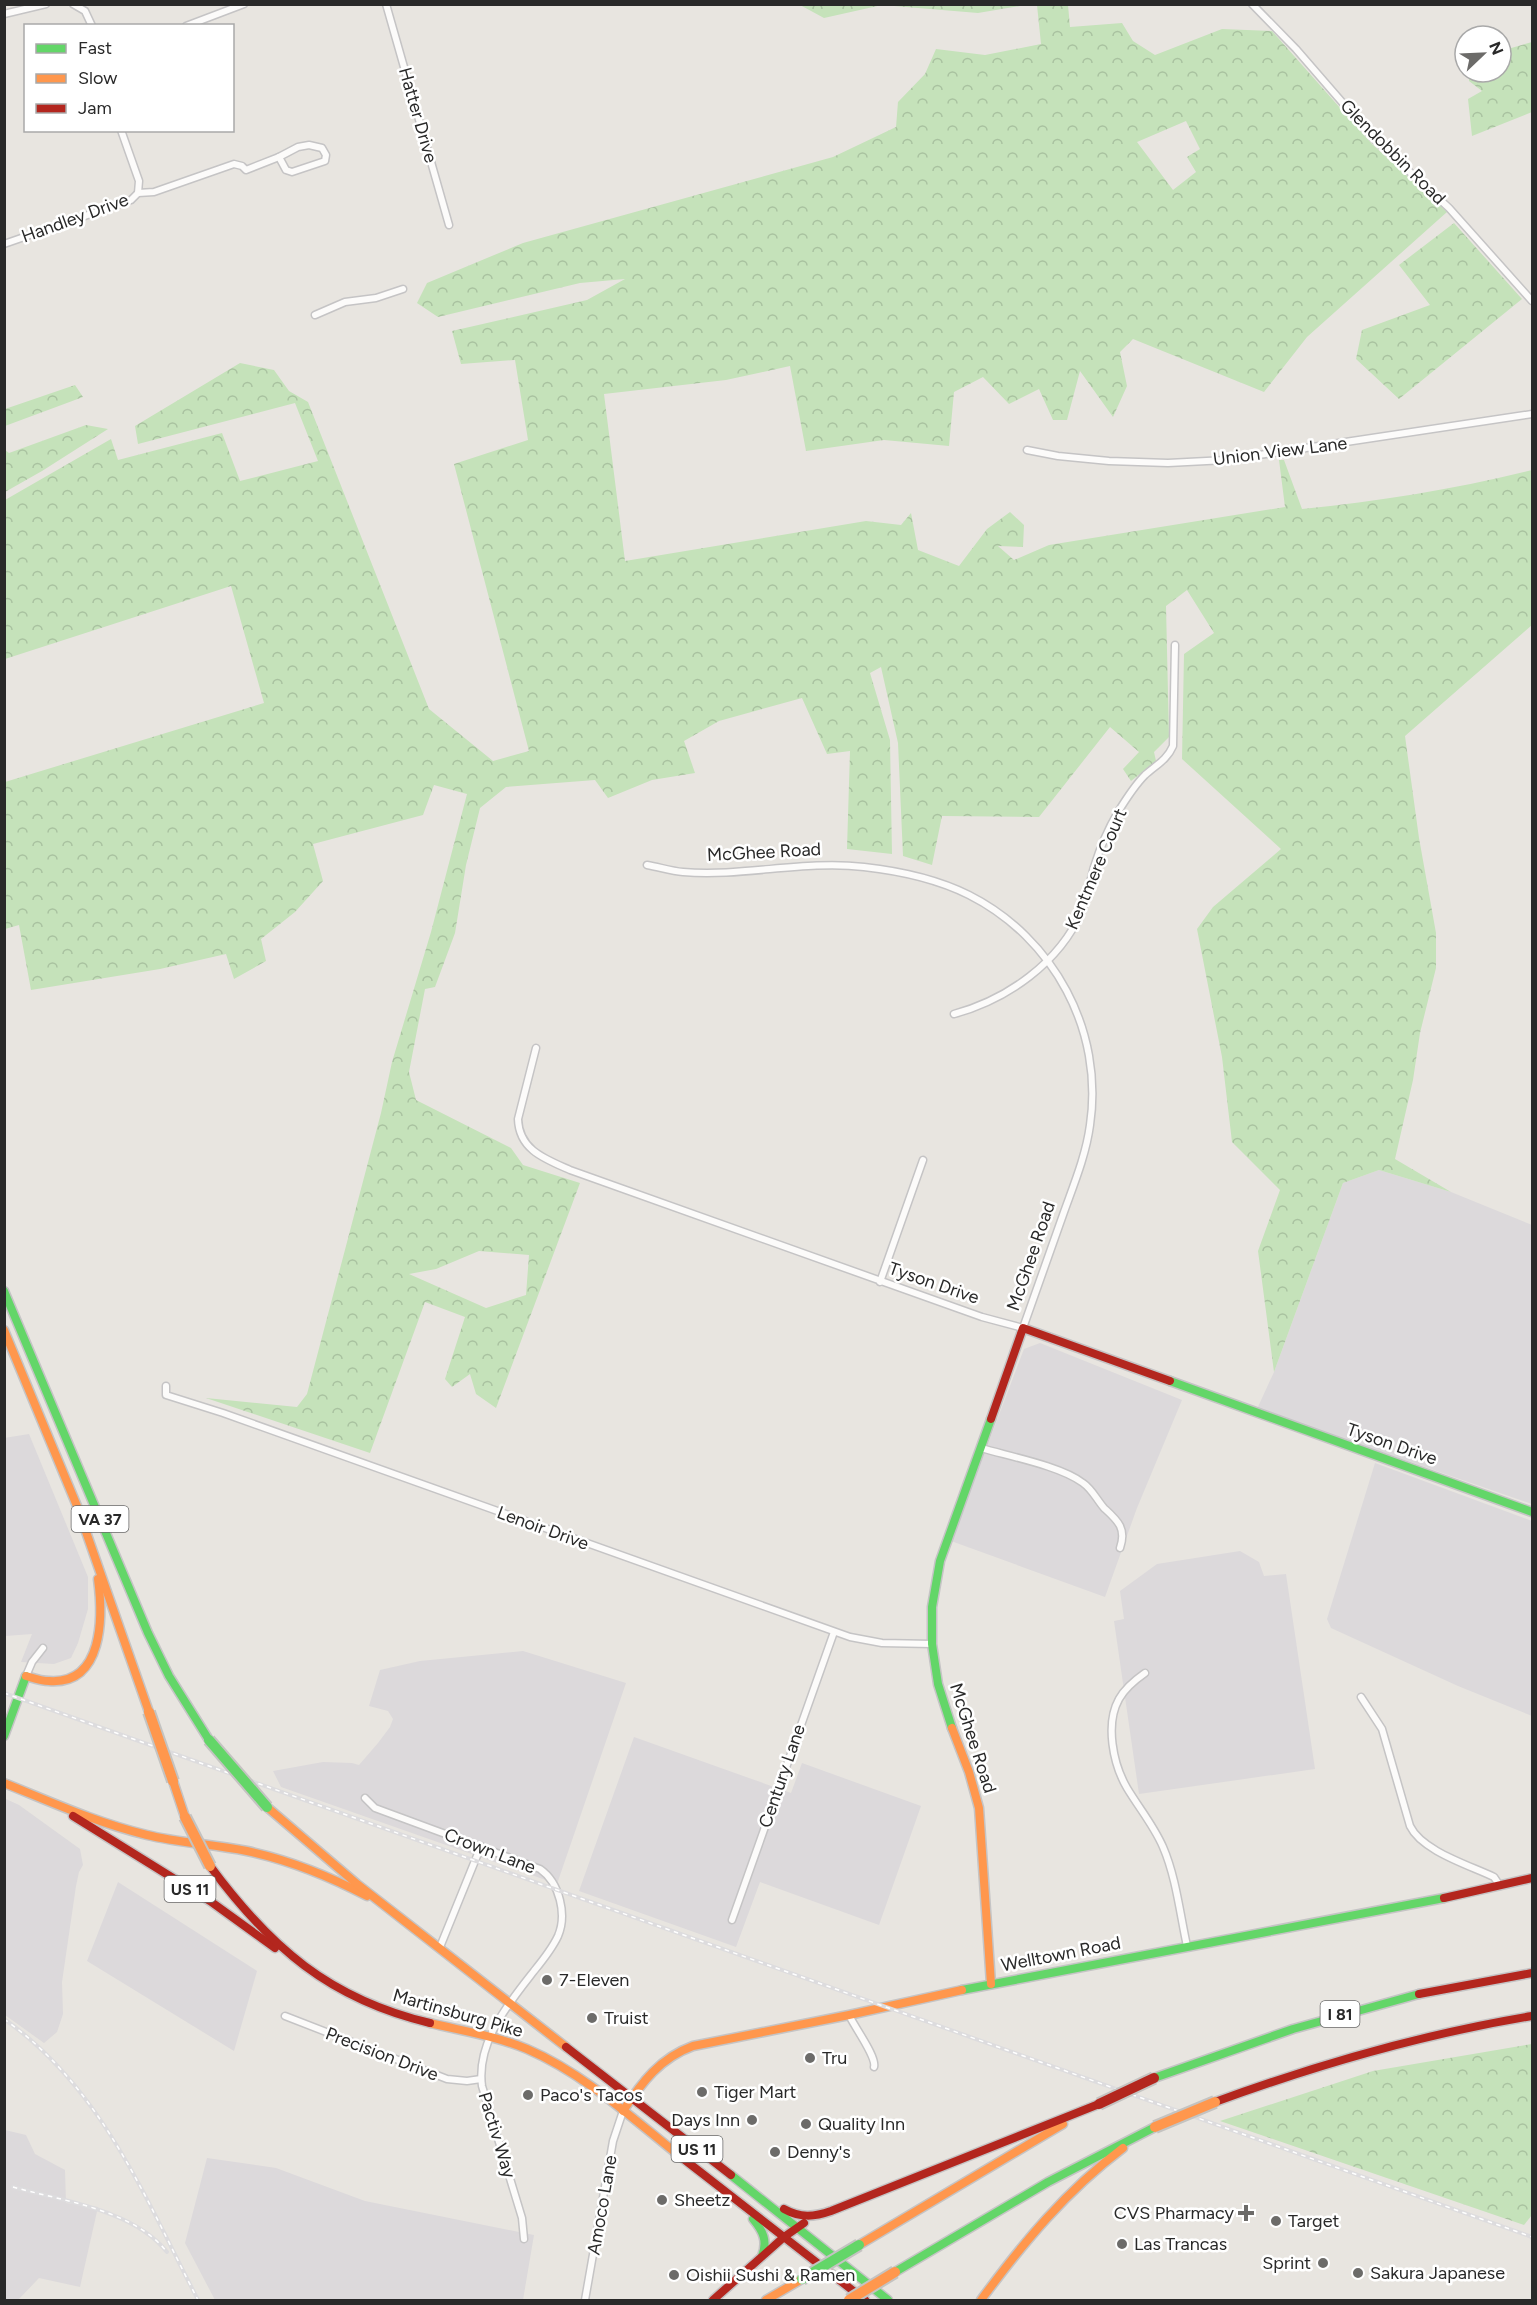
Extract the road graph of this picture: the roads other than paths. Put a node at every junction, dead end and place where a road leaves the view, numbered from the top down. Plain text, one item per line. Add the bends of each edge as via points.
1 (46, 4) edge
2 (73, 4) edge
3 (244, 4) edge
4 (386, 4) edge
5 (1252, 4) edge
6 (4, 14) edge
7 (91, 24) edge
8 (191, 24) edge
9 (122, 132) edge
10 (279, 158) junction
11 (138, 193) junction
12 (449, 225) dead end
13 (4, 244) edge
14 (403, 289) dead end
15 (1533, 301) edge
16 (315, 315) dead end
17 (1533, 414) edge
18 (1027, 450) dead end
19 (1175, 645) dead end
20 (647, 865) dead end
21 (1048, 960) junction
22 (954, 1014) dead end
23 (536, 1048) dead end
24 (923, 1160) dead end
25 (880, 1282) junction
26 (4, 1291) edge
27 (1023, 1328) junction
28 (4, 1330) edge
29 (166, 1386) dead end
30 (32, 1395) junction
31 (981, 1448) junction
32 (1533, 1512) edge
33 (1120, 1548) dead end
34 (834, 1632) junction
35 (932, 1644) junction
36 (43, 1648) dead end
37 (1145, 1672) dead end
38 (27, 1676) junction
39 (1361, 1697) dead end
40 (4, 1736) edge
41 (4, 1783) edge
42 (365, 1798) dead end
43 (51, 1802) junction
44 (480, 1846) junction
45 (1533, 1878) edge
46 (1500, 1886) junction
47 (732, 1920) dead end
48 (409, 1923) junction
49 (1187, 1946) junction
50 (440, 1947) junction
51 (1533, 1973) edge
52 (325, 1982) junction
53 (992, 1984) junction
54 (511, 2002) junction
55 (849, 2015) junction
56 (285, 2016) dead end
57 (1533, 2016) edge
58 (490, 2037) junction
59 (874, 2067) dead end
60 (481, 2079) junction
61 (632, 2097) junction
62 (1099, 2104) junction
63 (623, 2111) junction
64 (1155, 2127) junction
65 (749, 2189) junction
66 (742, 2205) junction
67 (823, 2214) junction
68 (798, 2227) junction
69 (784, 2237) junction
70 (524, 2238) dead end
71 (758, 2260) junction
72 (888, 2299) edge
73 (585, 2301) edge
74 (713, 2301) edge
75 (766, 2301) edge
76 (849, 2301) edge
77 (865, 2301) edge
78 (981, 2301) edge

1 - 6 street
2 - 7 street via 85,11
3 - 8 street
4 - 12 street, Hatter Drive
5 - 15 street, Glendobbin Road via 1374,139 1449,208
9 - 11 street via 139,181
10 - 10 street via 304,146 319,146 326,155 322,163 292,172 286,170
10 - 11 street, Handley Drive via 246,170 234,164 154,192
11 - 13 street, Handley Drive via 132,200
14 - 16 street via 345,302
17 - 18 street, Union View Lane via 1226,460 1109,461
19 - 21 street, Kentmere Court via 1174,741 1170,753 1138,783 1120,809 1101,849 1082,910
20 - 21 street, McGhee Road via 701,872 839,865 902,873 949,886 981,902 1023,933
21 - 22 street, Kentmere Court via 1004,994
21 - 27 street, McGhee Road via 1067,991 1082,1029 1090,1063 1092,1105 1086,1148
23 - 25 street, Tyson Drive via 518,1119 523,1140 535,1154
24 - 25 street
25 - 27 street, Tyson Drive
26 - 48 main road, VA 37, bridge via 152,1641 209,1740 267,1807
27 - 31 main road, McGhee Road
27 - 32 main road, Tyson Drive
28 - 30 main road, VA 37
29 - 34 street, Lenoir Drive via 166,1395
30 - 38 main road via 95,1568 101,1615 96,1653 83,1671 60,1682
30 - 52 main road, VA 37, bridge via 77,1506 185,1816 210,1866 242,1910 294,1960
31 - 33 street via 1083,1482 1118,1520 1123,1535
31 - 35 main road, McGhee Road via 936,1576
34 - 35 street, Lenoir Drive via 882,1643
34 - 47 street, Century Lane
35 - 53 main road, McGhee Road via 948,1719 979,1808
36 - 38 street
37 - 49 street via 1128,1687 1115,1708 1114,1751 1126,1786 1166,1855
38 - 40 main road
39 - 46 street via 1382,1730 1414,1832 1427,1845 1494,1877
41 - 43 main road, US 11
42 - 44 street, Crown Lane via 375,1808
43 - 48 main road, US 11 via 138,1833 248,1851 300,1865 348,1885
43 - 52 main road, US 11 via 210,1901
44 - 50 street
44 - 54 street, Crown Lane via 544,1872 560,1901 557,1938
45 - 46 main road, Welltown Road
46 - 49 main road, Welltown Road
48 - 50 main road, Martinsburg Pike / US 11
49 - 53 main road, Welltown Road
50 - 54 main road, Martinsburg Pike / US 11
51 - 62 main road, I 81, bridge via 1443,1988 1349,2011 1154,2078
52 - 58 main road, Martinsburg Pike / US 11 via 385,2010
53 - 55 main road, Welltown Road
54 - 58 street, Pactiv Way
54 - 61 main road, Martinsburg Pike / US 11
55 - 59 street via 874,2058
55 - 61 main road, Welltown Road via 687,2047 656,2067
56 - 60 street, Precision Drive via 447,2079
57 - 64 main road, I 81, bridge via 1368,2050 1271,2080
58 - 60 street, Pactiv Way
58 - 63 main road, Martinsburg Pike / US 11 via 521,2046 557,2064
60 - 70 street, Pactiv Way via 522,2218
61 - 63 main road, Welltown Road
61 - 65 main road, Martinsburg Pike / US 11
62 - 67 main road
62 - 75 main road, I 81, bridge
63 - 66 main road, Martinsburg Pike / US 11
63 - 73 street, Amoco Lane via 613,2141
64 - 76 main road, I 81, bridge via 1066,2172
64 - 78 main road via 1060,2200
65 - 67 main road via 797,2216
65 - 68 main road, Martinsburg Pike / US 11
66 - 69 main road, Martinsburg Pike / US 11
66 - 71 main road via 764,2231 764,2251
67 - 68 main road
68 - 69 main road
68 - 72 main road, Martinsburg Pike / US 11
69 - 71 main road
69 - 77 main road, Martinsburg Pike / US 11
71 - 74 main road

